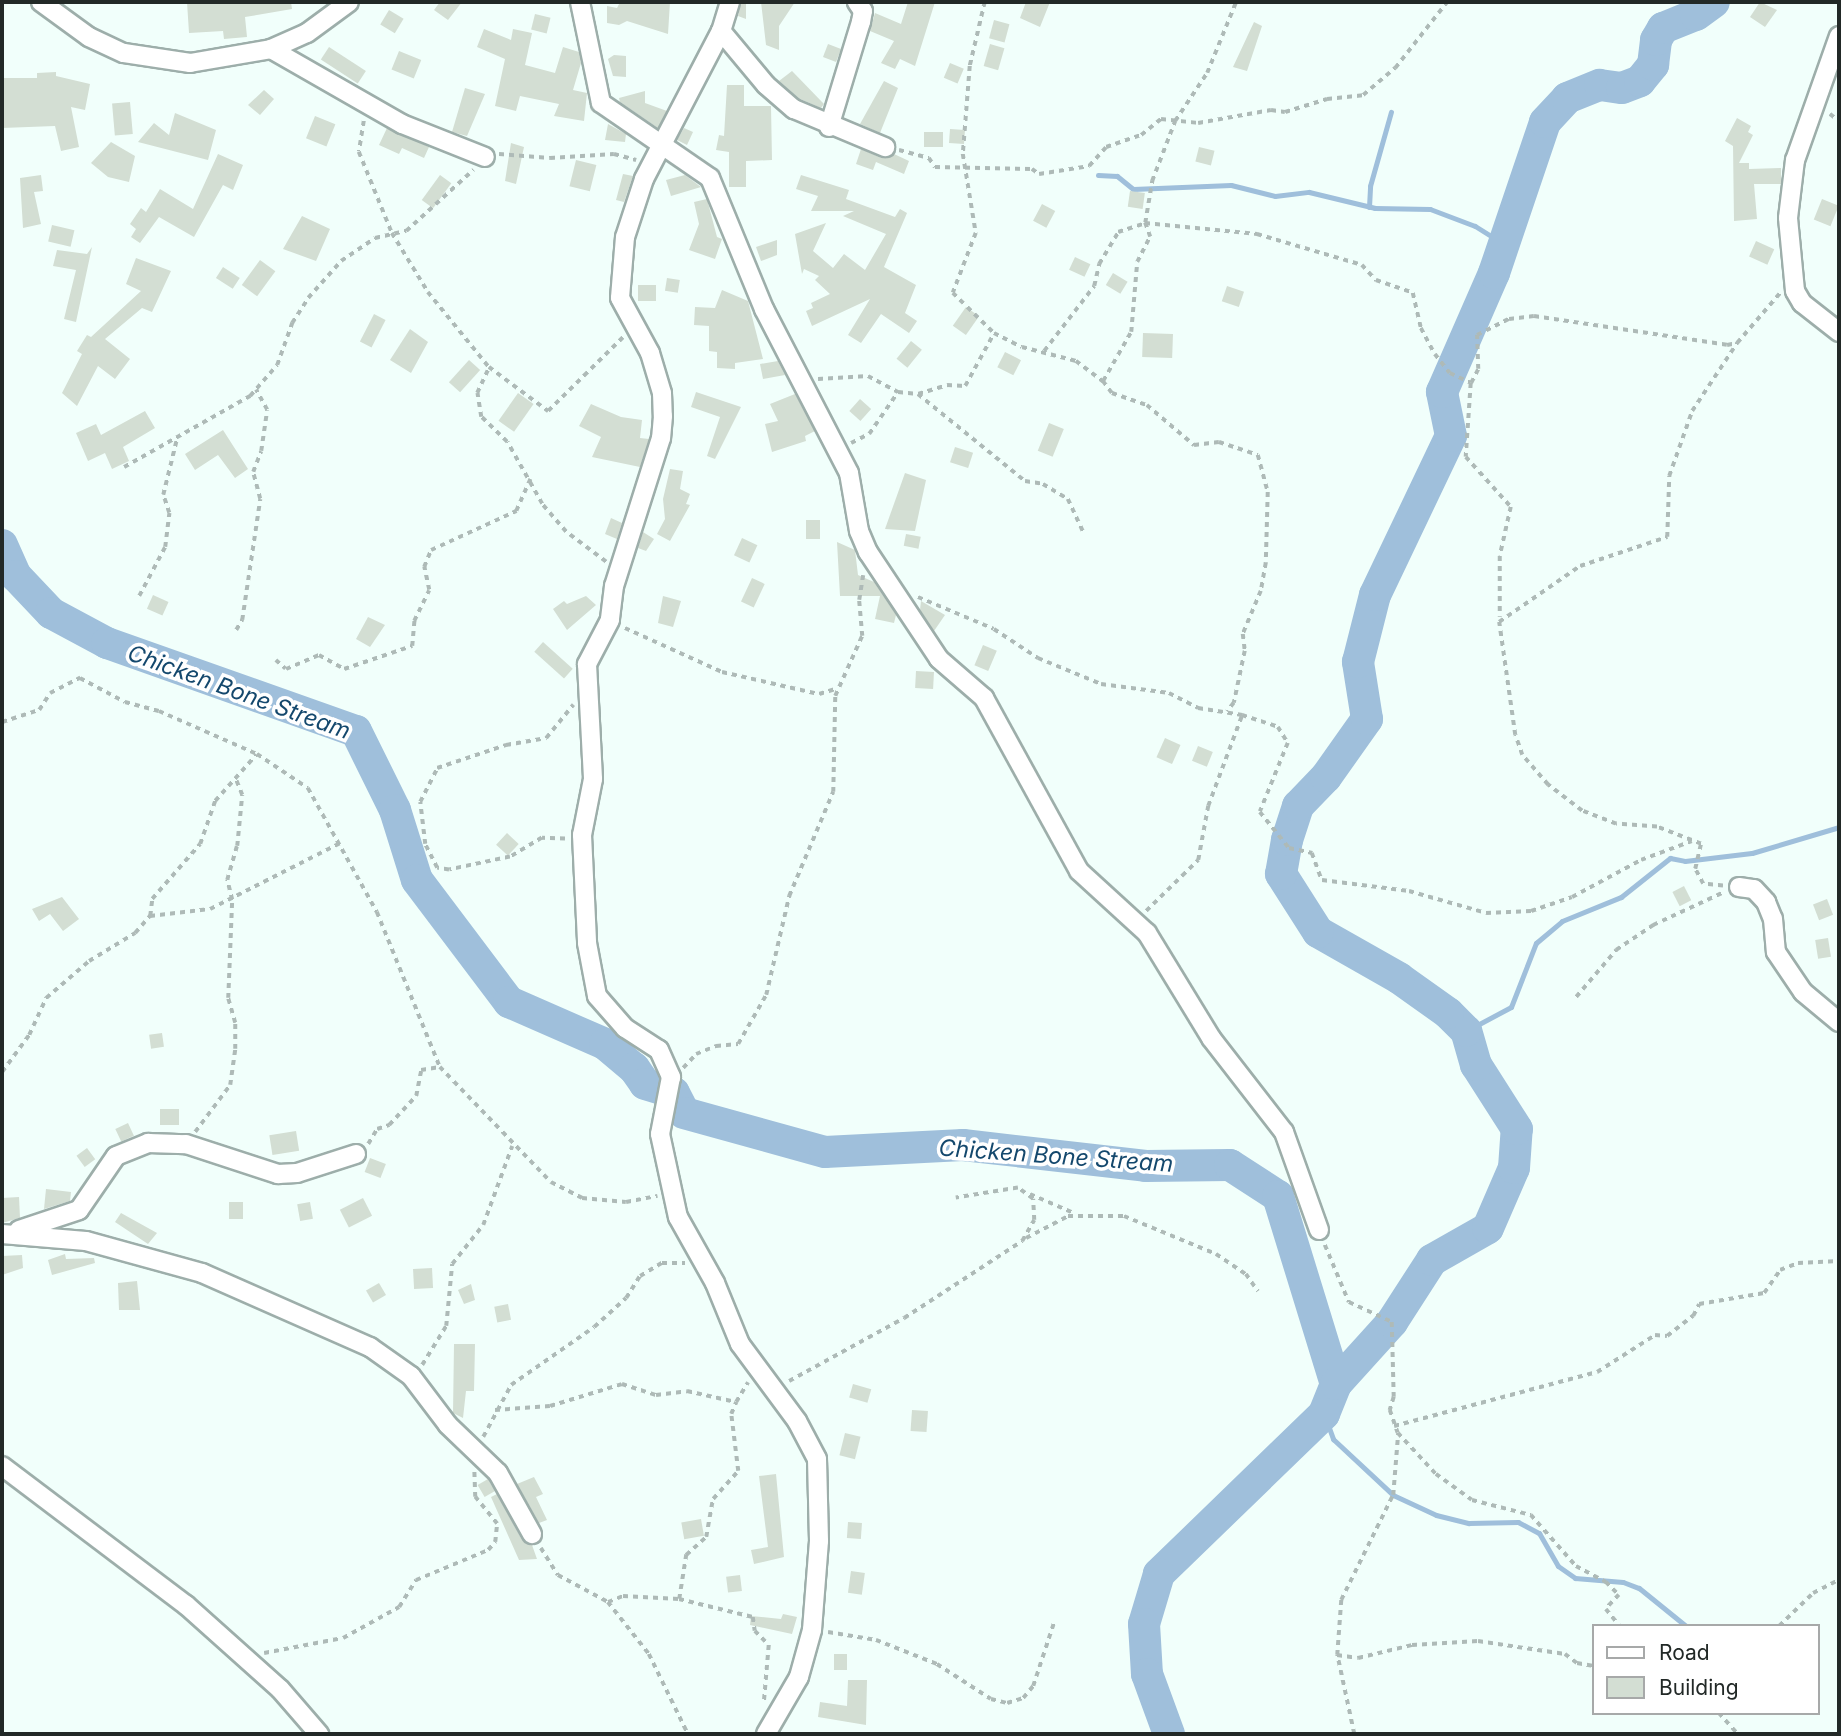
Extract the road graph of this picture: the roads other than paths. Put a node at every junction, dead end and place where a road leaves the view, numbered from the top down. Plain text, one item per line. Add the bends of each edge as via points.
1 (41, 2) edge
2 (349, 2) edge
3 (580, 2) edge
4 (730, 2) edge
5 (857, 2) edge
6 (721, 31) junction
7 (1839, 36) edge
8 (271, 49) junction
9 (829, 127) junction
10 (885, 147) road end
11 (656, 153) junction
12 (485, 157) road end
13 (1839, 332) edge
14 (1739, 887) road end
15 (1839, 1022) edge
16 (356, 1154) road end
17 (1319, 1230) road end
18 (5, 1234) edge
19 (2, 1466) edge
20 (532, 1534) road end
21 (771, 1728) edge
22 (319, 1734) edge

1 - 8 street via 89,37 153,60 190,63
2 - 8 street via 307,33
3 - 11 street via 601,103
4 - 6 street
5 - 9 street via 863,11 861,22
6 - 9 street via 775,95
6 - 11 street
7 - 13 street via 1795,160 1789,197 1792,276 1802,303
8 - 12 street via 370,108
9 - 10 street
11 - 17 street via 710,178 764,309 842,456 868,552 939,659 984,698 1079,871 1136,919 1211,1038 1291,1144
11 - 21 street via 625,237 621,298 662,393 661,438 618,572 610,620 591,650 588,687 593,779 582,835 587,943 597,996 625,1028 659,1050 671,1079 661,1122 670,1193 755,1368 776,1389 817,1459 819,1541 812,1630 799,1677
14 - 15 street via 1754,889 1766,902 1773,919 1776,952 1803,992
16 - 18 street via 297,1173 278,1174 186,1144 148,1143 123,1152 105,1166 79,1210
18 - 20 street via 86,1241 202,1273 370,1347 411,1376 448,1425 498,1473
19 - 22 street via 186,1605

